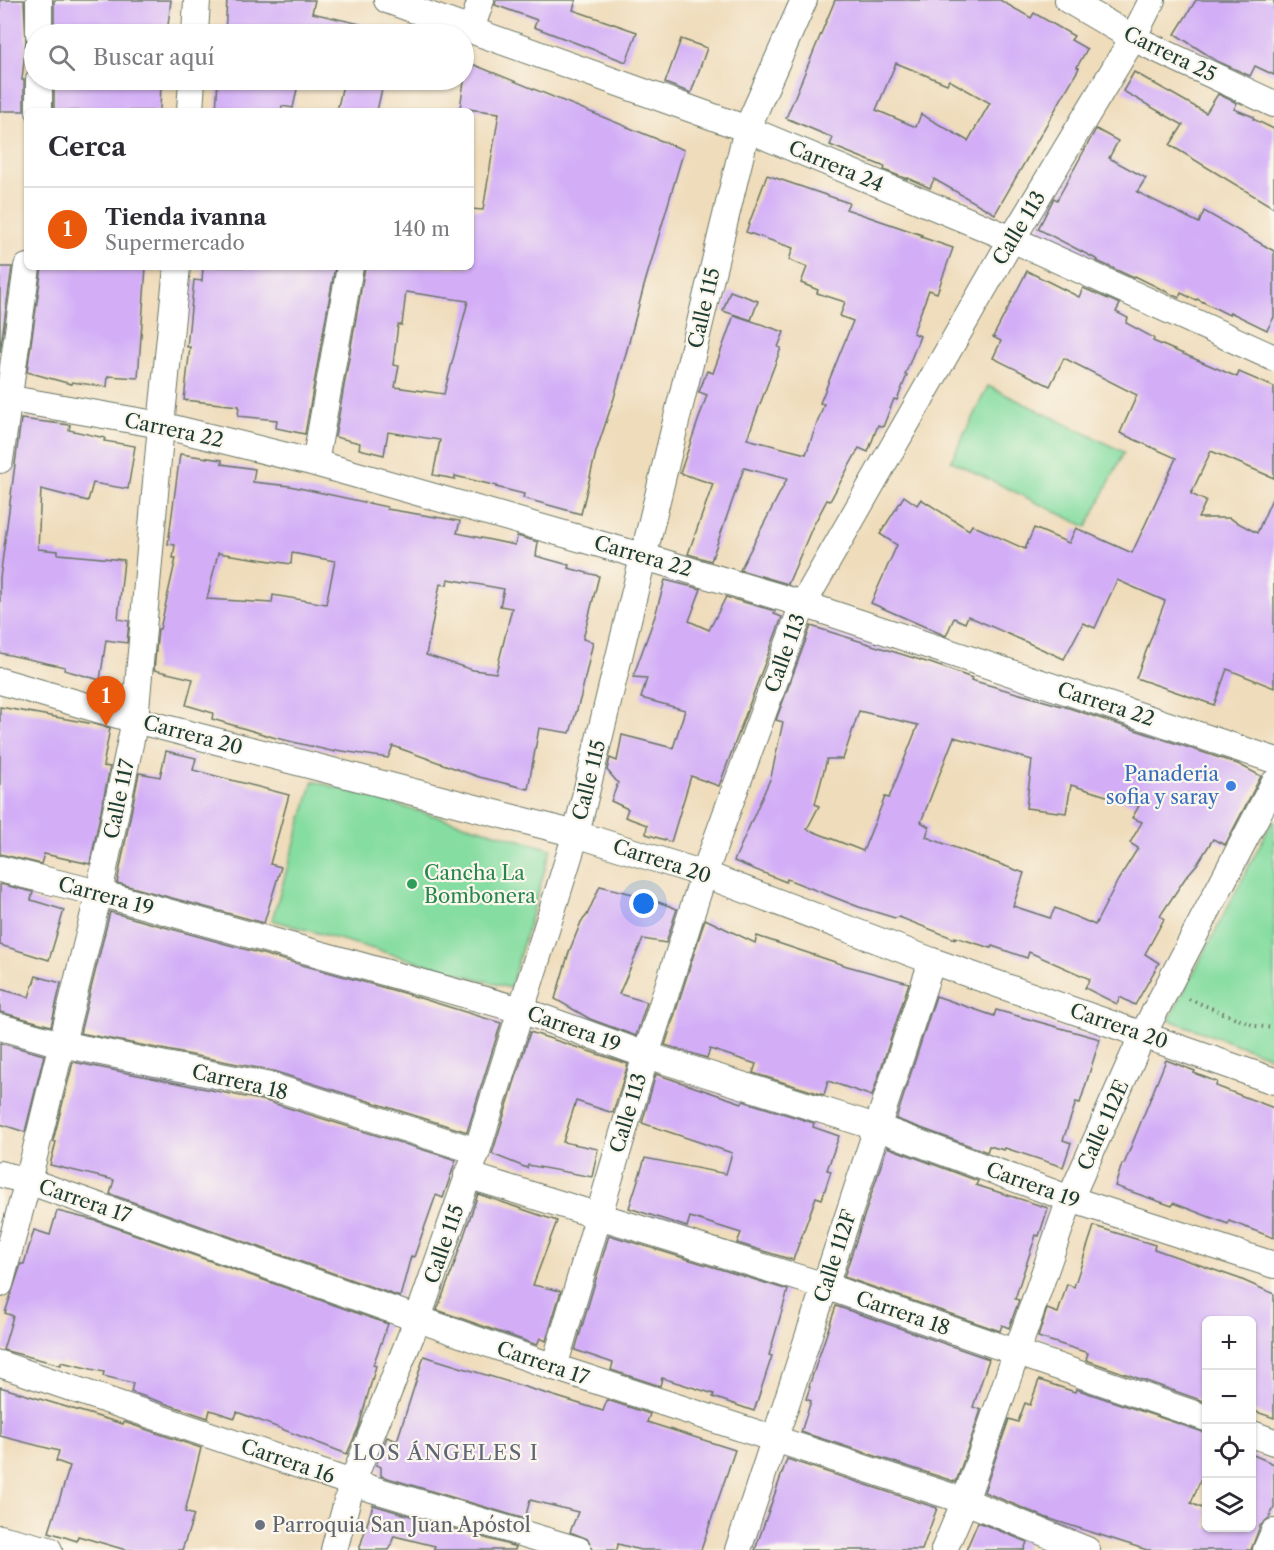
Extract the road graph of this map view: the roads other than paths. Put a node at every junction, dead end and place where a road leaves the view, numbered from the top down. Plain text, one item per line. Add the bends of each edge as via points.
1 (39, 0) edge
2 (197, 0) edge
3 (387, 0) edge
4 (482, 0) edge
5 (804, 0) edge
6 (1068, 0) edge
7 (1152, 0) edge
8 (39, 24) edge
9 (196, 24) edge
10 (454, 24) edge
11 (473, 24) edge
12 (474, 31) edge
13 (1133, 38) junction
14 (39, 90) edge
15 (191, 90) edge
16 (1274, 104) edge
17 (39, 108) edge
18 (190, 108) edge
19 (747, 129) junction
20 (1012, 239) junction
21 (26, 270) edge
22 (177, 270) edge
23 (349, 270) edge
24 (1274, 358) edge
25 (4, 397) edge
26 (161, 425) junction
27 (0, 460) edge
28 (315, 463) junction
29 (645, 556) junction
30 (803, 604) junction
31 (0, 681) edge
32 (135, 720) junction
33 (1274, 760) edge
34 (1274, 783) edge
35 (576, 834) junction
36 (0, 869) edge
37 (704, 874) junction
38 (99, 893) junction
39 (932, 961) junction
40 (521, 1010) junction
41 (0, 1027) edge
42 (1143, 1034) junction
43 (61, 1044) junction
44 (646, 1055) junction
45 (1274, 1081) edge
46 (876, 1126) junction
47 (477, 1151) junction
48 (0, 1174) edge
49 (467, 1175) junction
50 (28, 1181) junction
51 (1070, 1200) junction
52 (598, 1215) junction
53 (1274, 1265) edge
54 (0, 1284) edge
55 (825, 1286) junction
56 (418, 1318) junction
57 (1018, 1353) junction
58 (0, 1364) edge
59 (554, 1367) junction
60 (1202, 1417) edge
61 (1256, 1436) edge
62 (774, 1440) junction
63 (1274, 1442) edge
64 (352, 1483) junction
65 (965, 1501) junction
66 (1274, 1532) edge
67 (0, 1538) edge
68 (49, 1550) edge
69 (334, 1550) edge
70 (578, 1550) edge
71 (738, 1550) edge
72 (944, 1550) edge
73 (1087, 1550) edge
74 (1266, 1550) edge

1 - 8 street
2 - 9 street
3 - 10 street, Carrera 24
4 - 11 street
5 - 19 street, Calle 115
6 - 13 street, Carrera 25
7 - 13 street, Calle 113
12 - 19 street, Carrera 24
13 - 16 street, Carrera 25
13 - 20 street, Calle 113
14 - 17 street
15 - 18 street
19 - 20 street, Carrera 24
19 - 29 street, Calle 115
20 - 24 street, Carrera 24
20 - 30 street, Calle 113
21 - 25 street
22 - 26 street, Calle 117
23 - 28 street
25 - 26 street, Carrera 22
25 - 27 street
26 - 28 street, Carrera 22
26 - 32 street, Calle 117
28 - 29 street, Carrera 22
29 - 30 street, Carrera 22
29 - 35 street, Calle 115
30 - 33 street, Carrera 22
30 - 37 street, Calle 113
31 - 32 street, Carrera 20
32 - 35 street, Carrera 20
32 - 38 street, Calle 117
34 - 42 street, Calle 112E
35 - 37 street, Carrera 20
35 - 40 street, Calle 115
36 - 38 street, Carrera 19
37 - 39 street, Carrera 20
37 - 44 street, Calle 113
38 - 40 street, Carrera 19
38 - 43 street, Calle 117
39 - 42 street, Carrera 20
39 - 46 street, Calle 112F
40 - 44 street, Carrera 19
40 - 47 street, Calle 115
41 - 43 street, Carrera 18
42 - 45 street, Carrera 20
42 - 51 street, Calle 112E
43 - 47 street, Carrera 18 via 270,1086
43 - 50 street, Calle 117
44 - 46 street, Carrera 19
44 - 52 street, Calle 113
46 - 51 street, Carrera 19
46 - 55 street, Calle 112F
47 - 49 street, Calle 115
48 - 50 street, Carrera 17
49 - 52 street, Carrera 18
49 - 56 street, Calle 115
50 - 54 street, Calle 117
50 - 56 street, Carrera 17
51 - 53 street, Carrera 19
51 - 57 street, Calle 112E
52 - 55 street, Carrera 18
52 - 59 street, Calle 113
55 - 57 street, Carrera 18
55 - 62 street, Calle 112F
56 - 59 street, Carrera 17
56 - 64 street, Calle 115
57 - 60 street, Carrera 18
57 - 65 street, Calle 112E
58 - 64 street, Carrera 16
59 - 62 street, Carrera 17
61 - 63 street
62 - 65 street, Carrera 17
62 - 71 street, Calle 112F
64 - 69 street, Calle 115
64 - 70 street, Carrera 16
65 - 72 street, Calle 112E
65 - 73 street, Carrera 17
66 - 74 street
67 - 68 street

